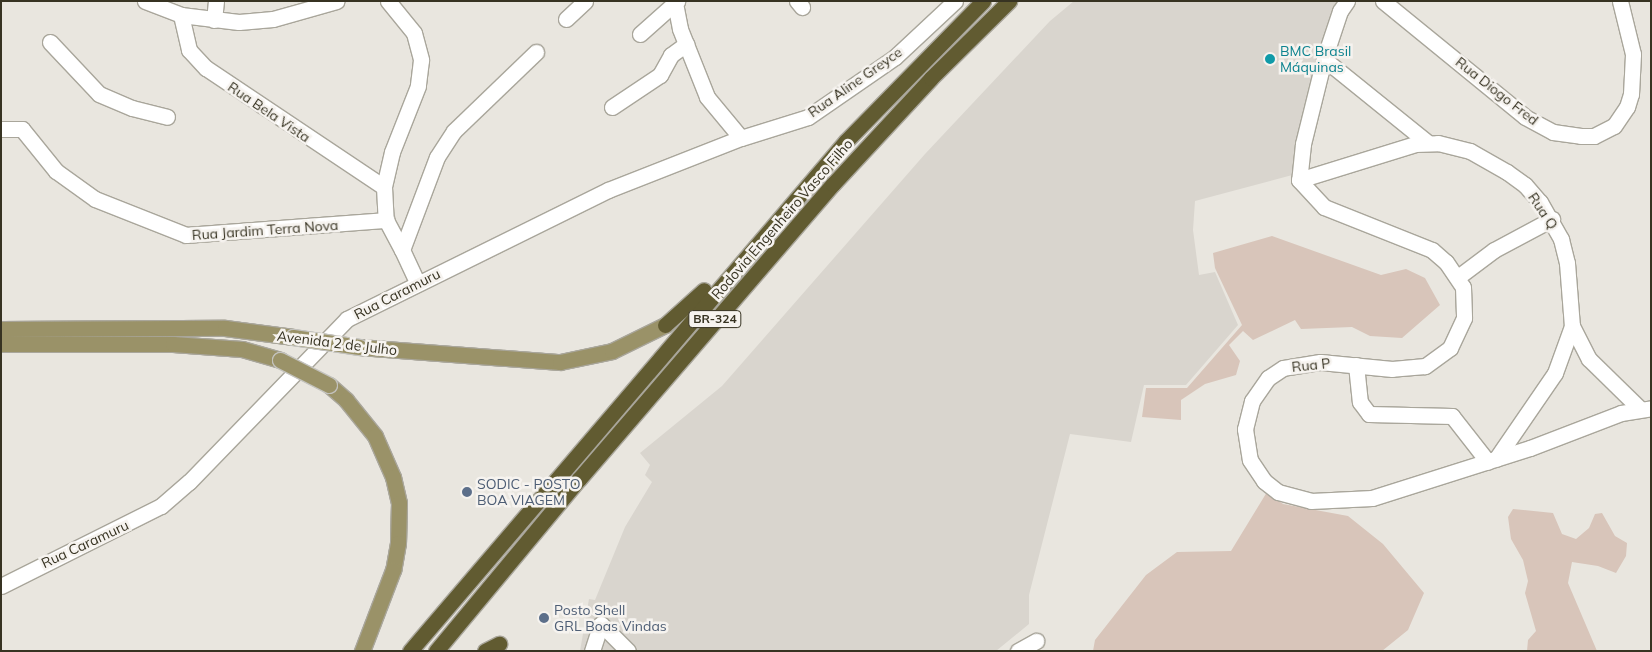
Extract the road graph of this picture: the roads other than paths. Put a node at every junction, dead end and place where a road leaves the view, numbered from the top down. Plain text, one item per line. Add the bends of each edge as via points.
1 (146, 1) edge
2 (216, 1) edge
3 (337, 1) edge
4 (388, 1) edge
5 (585, 1) edge
6 (956, 1) edge
7 (983, 1) edge
8 (1009, 1) edge
9 (1347, 1) edge
10 (1383, 1) edge
11 (1620, 1) edge
12 (676, 2) edge
13 (181, 15) junction
14 (566, 19) dead end
15 (214, 20) junction
16 (640, 34) dead end
17 (50, 42) dead end
18 (686, 44) junction
19 (536, 52) dead end
20 (1324, 59) junction
21 (612, 107) dead end
22 (166, 117) dead end
23 (1, 128) edge
24 (741, 138) junction
25 (846, 141) junction
26 (1426, 142) junction
27 (713, 148) joint
28 (1299, 180) junction
29 (384, 187) junction
30 (386, 220) junction
31 (1552, 220) junction
32 (402, 250) junction
33 (1458, 277) junction
34 (417, 282) junction
35 (665, 325) joint
36 (1572, 326) junction
37 (1, 329) edge
38 (1, 344) edge
39 (1356, 365) junction
40 (1645, 408) edge
41 (1492, 460) junction
42 (1, 586) edge
43 (1036, 641) dead end
44 (502, 648) edge
45 (362, 651) edge
46 (410, 651) edge
47 (436, 651) edge
48 (485, 651) edge
49 (592, 651) edge
50 (628, 651) edge
51 (1018, 651) edge

1 - 13 street
2 - 15 street
3 - 15 street via 273,20
4 - 29 street via 414,33 421,74 392,152
5 - 14 street
6 - 24 street, Rua Aline Greyce via 895,57 808,116
7 - 25 highway, Rodovia Engenheiro Vasco Filho / BR-324
8 - 47 highway, Rodovia Engenheiro Vasco Filho / BR-324 via 931,78 827,191
9 - 20 street via 1340,11
10 - 11 street, Rua Diogo Fred via 1525,117 1553,132 1594,136 1614,126 1629,100 1633,54
12 - 16 street
12 - 18 street
13 - 15 street
13 - 29 street, Rua Bela Vista via 189,50 206,68
17 - 22 street via 99,94 132,108
18 - 21 street via 672,55 660,75
18 - 24 street via 708,97
19 - 32 street via 446,142 437,157
20 - 26 street
20 - 28 street
23 - 30 street, Rua Jardim Terra Nova via 22,129 56,171 95,199 186,235
24 - 27 street, Rua Aline Greyce
25 - 35 highway via 822,156 694,302
25 - 46 highway, Rodovia Engenheiro Vasco Filho / BR-324
26 - 28 street, Rua Q
26 - 31 street, Rua Q via 1453,145 1507,172 1525,185
27 - 34 street, Rua Caramuru via 608,190
28 - 33 street via 1324,207 1432,250
29 - 30 street
30 - 32 street
31 - 33 street via 1494,250
31 - 36 street, Rua Q via 1567,264
32 - 34 street
33 - 39 street, Rua P via 1464,310 1459,333 1450,348 1424,366 1408,370
34 - 42 street, Rua Caramuru via 335,329 189,482 161,506
35 - 37 main road, Avenida 2 de Julho, bridge via 612,352 560,362 359,347 225,328
36 - 40 street via 1589,359
36 - 41 street, Rua Q via 1555,373
38 - 45 main road, Avenida 2 de Julho, bridge via 173,344 242,349 280,360 329,385 346,400 375,436 393,477 399,503 398,543 393,570
39 - 41 street via 1360,402 1369,414 1452,416
39 - 41 street, Rua P via 1298,364 1283,368 1258,390 1247,416 1245,445 1257,472 1278,492 1311,501 1372,498
40 - 41 street, Rua P
43 - 51 street
44 - 48 highway
49 - 50 street via 601,624

